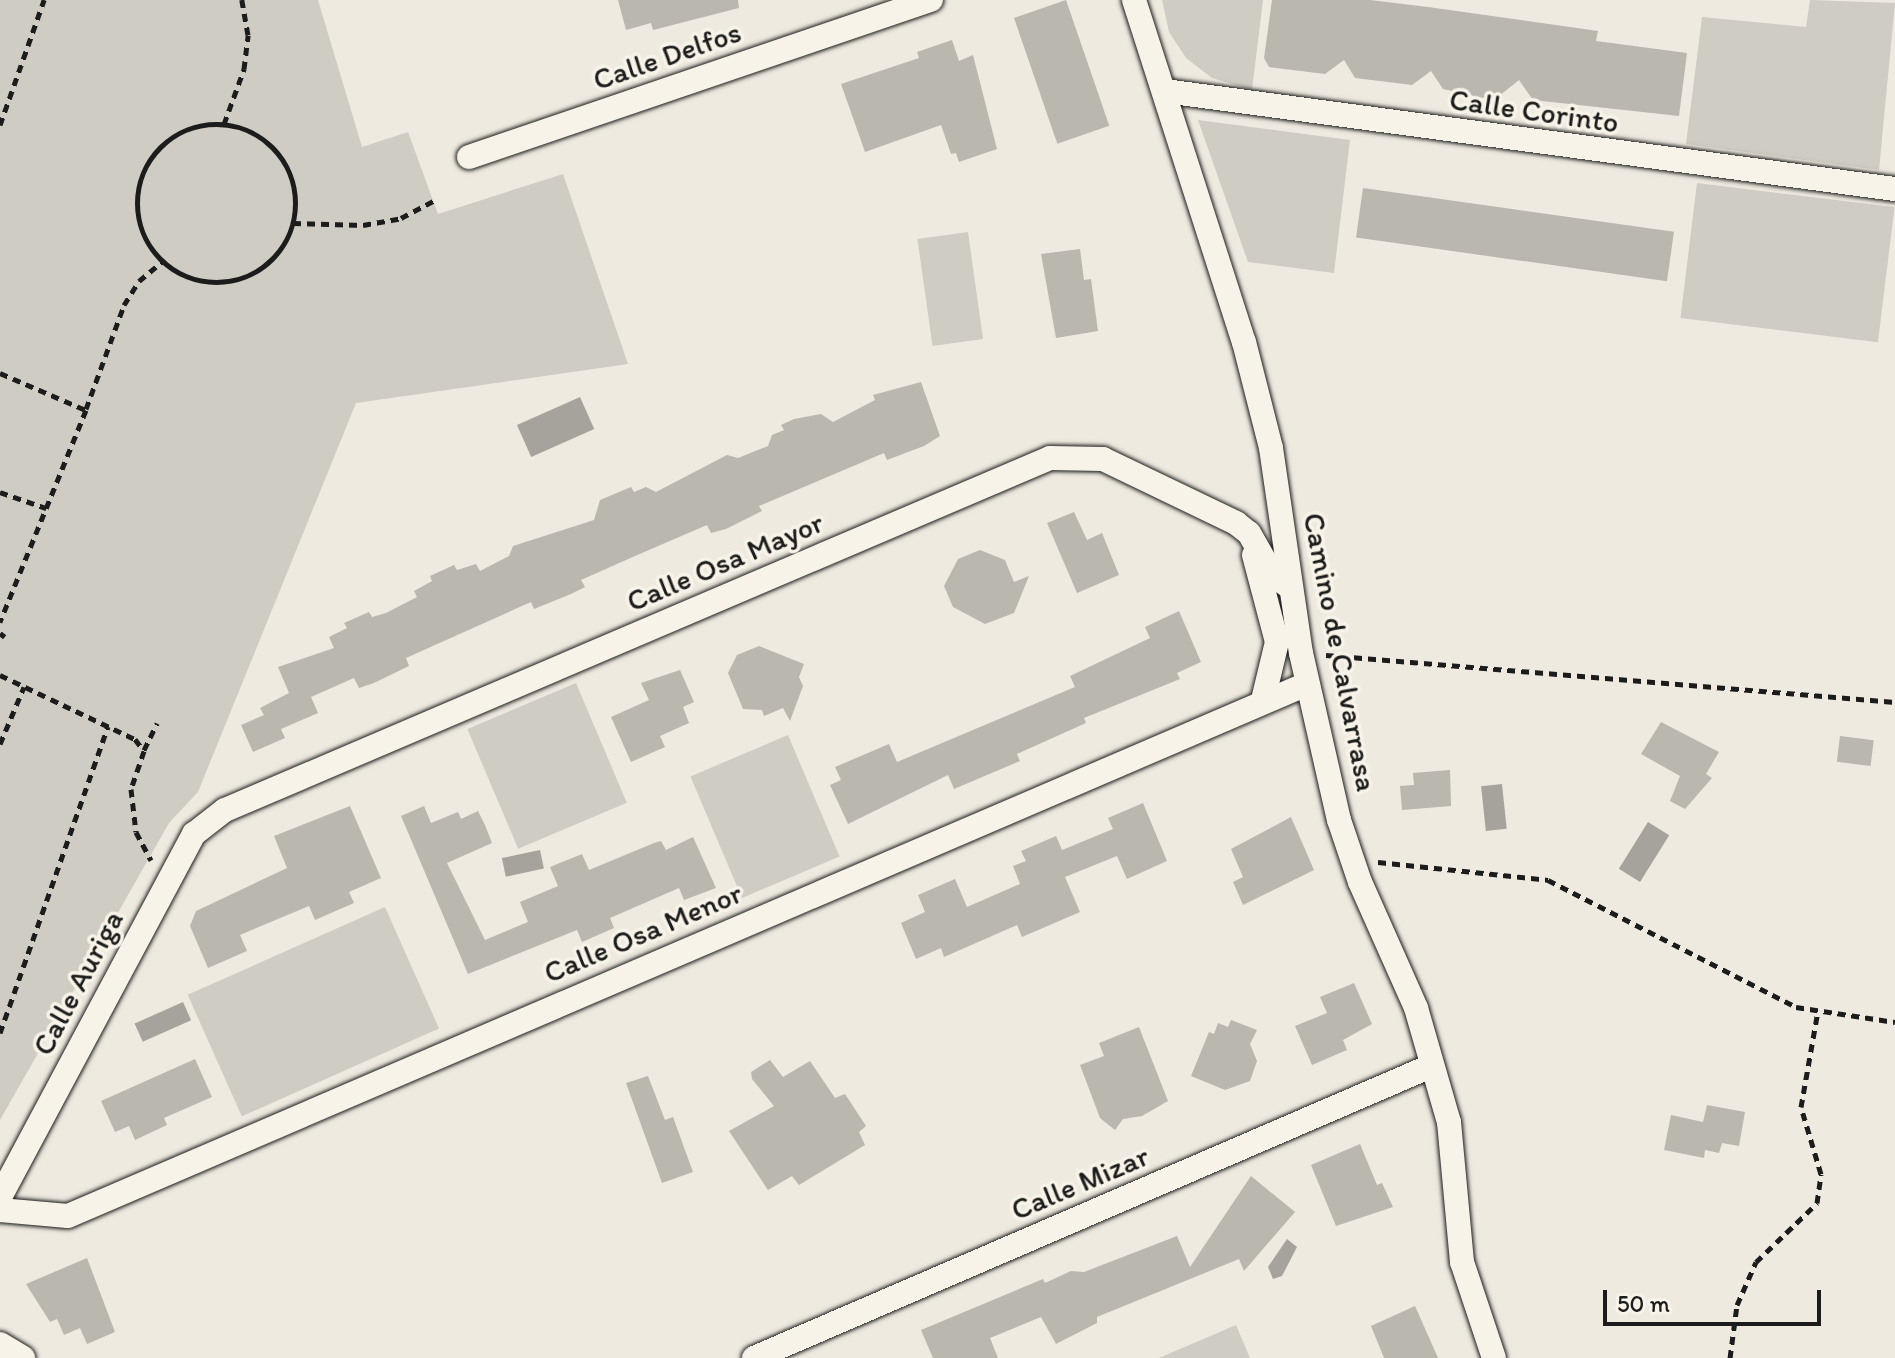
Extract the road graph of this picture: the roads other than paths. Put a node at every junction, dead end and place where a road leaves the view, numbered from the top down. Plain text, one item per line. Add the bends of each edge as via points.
1 (931, 0) edge
2 (1134, 0) edge
3 (1165, 91) junction
4 (469, 157) dead end
5 (1895, 189) edge
6 (1249, 533) junction
7 (1262, 592) junction
8 (1293, 597) junction
9 (1292, 644) junction
10 (1307, 684) junction
11 (1263, 700) junction
12 (225, 810) joint
13 (1431, 1066) junction
14 (0, 1197) edge
15 (0, 1210) edge
16 (0, 1344) edge
17 (23, 1358) edge
18 (754, 1358) edge
19 (1494, 1358) edge

1 - 4 street, Calle Delfos
2 - 3 street, Camino de Calvarrasa
3 - 5 street, Calle Corinto
3 - 8 street, Camino de Calvarrasa via 1217,244 1271,448
6 - 7 street
6 - 8 street via 1273,575
6 - 12 street, Calle Osa Mayor via 1103,459 1050,458
7 - 8 street
7 - 9 street
8 - 9 street, Camino de Calvarrasa
9 - 10 street, Camino de Calvarrasa
9 - 11 street
10 - 11 street, Calle Osa Menor
10 - 13 street, Camino de Calvarrasa via 1353,864 1416,1008
11 - 15 street, Calle Osa Menor via 68,1216
12 - 14 street, Calle Auriga via 194,834
13 - 18 street, Calle Mizar
13 - 19 street, Camino de Calvarrasa via 1449,1122 1462,1262
16 - 17 street

